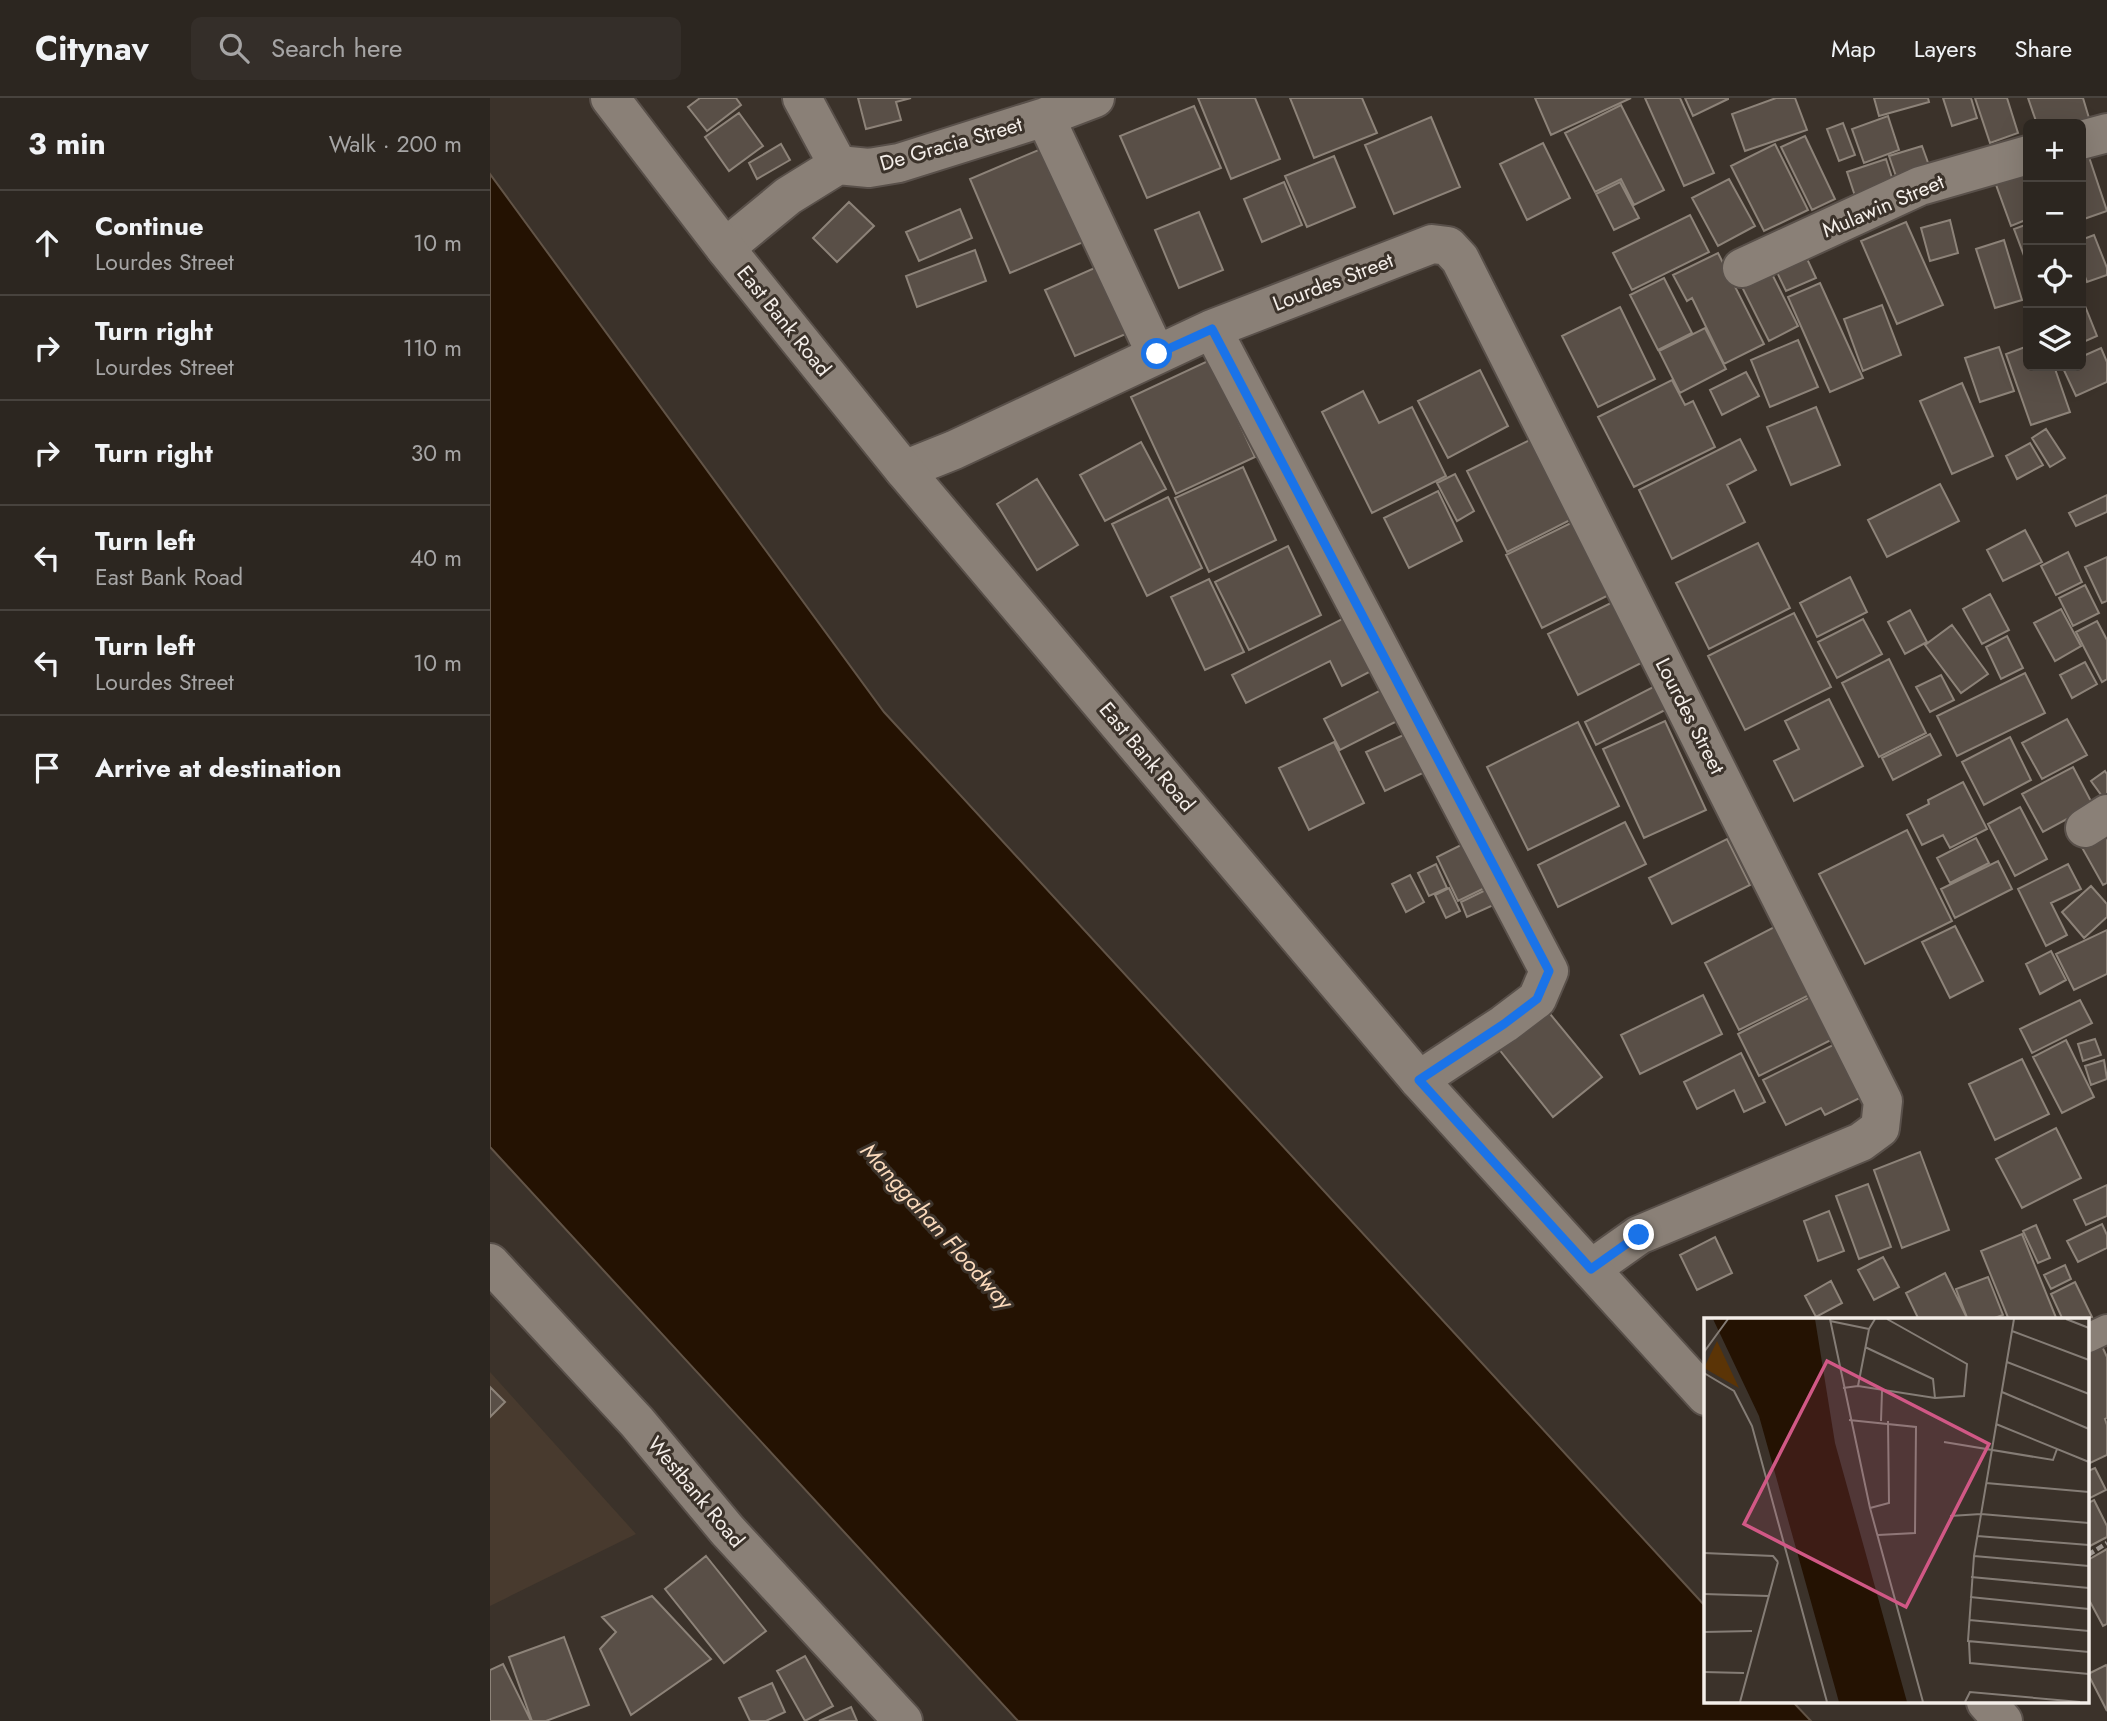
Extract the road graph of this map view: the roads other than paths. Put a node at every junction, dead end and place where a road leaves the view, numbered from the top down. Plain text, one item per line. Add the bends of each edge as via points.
1 (610, 98) edge
2 (802, 98) edge
3 (1095, 98) edge
4 (1045, 117) junction
5 (2107, 133) edge
6 (2086, 139) edge
7 (2023, 156) edge
8 (838, 165) junction
9 (725, 248) junction
10 (1742, 268) dead end
11 (1212, 329) junction
12 (1157, 354) junction
13 (904, 470) junction
14 (1419, 1080) junction
15 (490, 1263) edge
16 (1591, 1269) junction
17 (2107, 1329) edge
18 (2090, 1337) edge
19 (1704, 1394) edge
20 (1988, 1704) edge
21 (903, 1721) edge
22 (2003, 1721) edge

1 - 9 street, East Bank Road
2 - 8 street
3 - 4 street, De Gracia Street
4 - 8 street, De Gracia Street via 899,163 869,168
4 - 12 street
5 - 6 street
7 - 10 street, Mulawin Street via 1920,186
8 - 9 street via 788,196
9 - 13 street, East Bank Road
11 - 12 street, Lourdes Street
11 - 14 street via 1549,971 1537,999
11 - 16 street, Lourdes Street via 1433,244 1448,246 1461,259 1883,1101 1880,1128 1861,1142 1639,1235
12 - 13 street, Lourdes Street
13 - 14 street, East Bank Road
14 - 16 street, East Bank Road
15 - 21 street, Westbank Road
16 - 19 street, East Bank Road
17 - 18 lane
20 - 22 street

